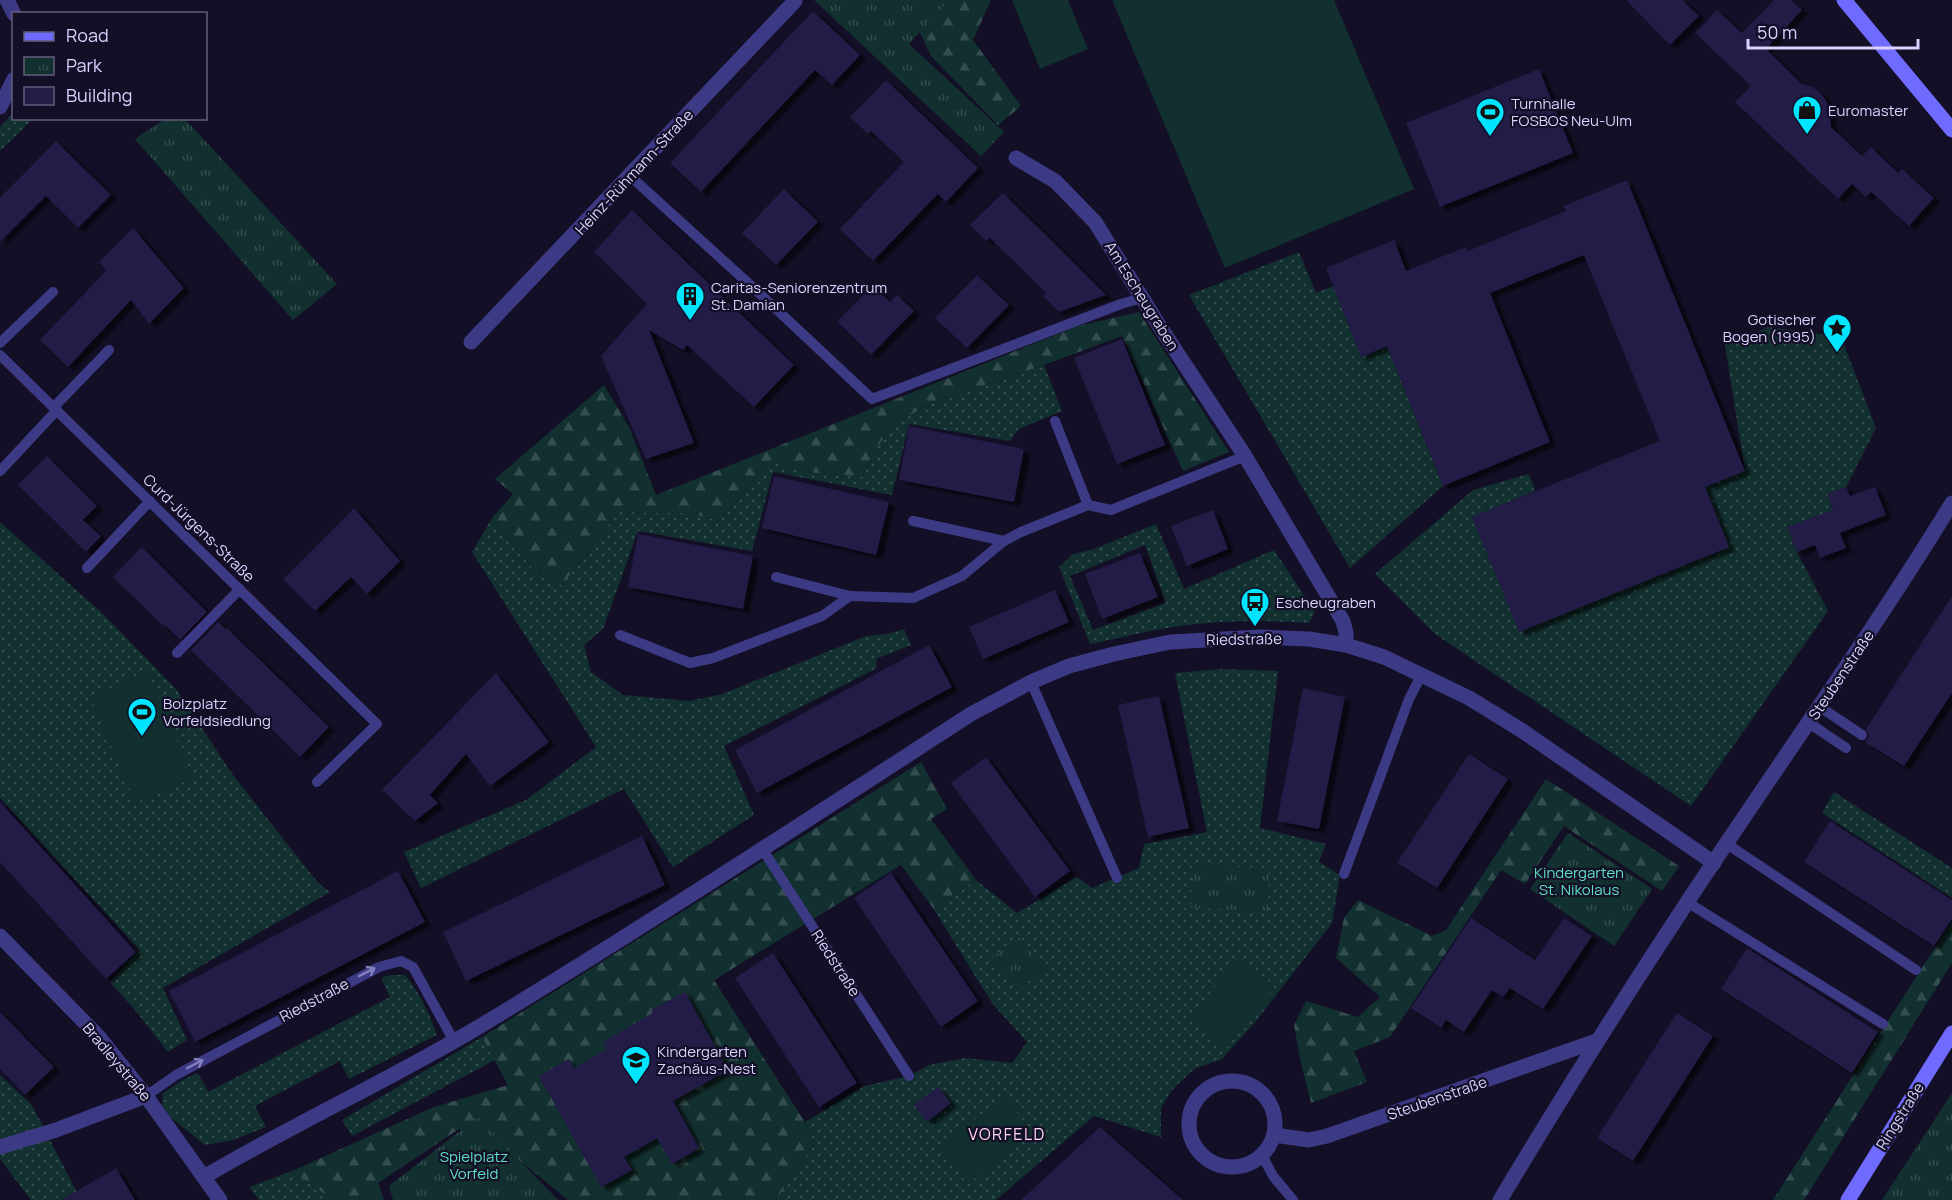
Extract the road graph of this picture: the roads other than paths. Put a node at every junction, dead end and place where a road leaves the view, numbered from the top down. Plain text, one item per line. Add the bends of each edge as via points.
1 (796, 0) edge
2 (1844, 0) edge
3 (12, 84) edge
4 (0, 107) edge
5 (1952, 130) edge
6 (1016, 158) dead end
7 (629, 175) junction
8 (53, 292) dead end
9 (1142, 298) junction
10 (471, 342) dead end
11 (0, 343) edge
12 (110, 350) dead end
13 (0, 355) edge
14 (56, 409) junction
15 (1055, 421) dead end
16 (1245, 456) junction
17 (0, 471) edge
18 (150, 501) junction
19 (1952, 503) edge
20 (1088, 505) junction
21 (913, 520) dead end
22 (1004, 541) junction
23 (87, 568) dead end
24 (776, 577) dead end
25 (240, 589) junction
26 (850, 596) junction
27 (620, 635) dead end
28 (1346, 645) junction
29 (177, 653) dead end
30 (1422, 674) junction
31 (1031, 682) junction
32 (1820, 707) junction
33 (1809, 723) junction
34 (1862, 735) dead end
35 (1846, 748) dead end
36 (317, 782) dead end
37 (1727, 844) junction
38 (763, 850) junction
39 (1714, 863) junction
40 (1344, 874) dead end
41 (1118, 878) dead end
42 (1687, 902) junction
43 (0, 936) edge
44 (1916, 970) dead end
45 (1883, 1024) dead end
46 (1952, 1033) edge
47 (454, 1041) junction
48 (1596, 1041) junction
49 (909, 1076) dead end
50 (146, 1096) junction
51 (1274, 1135) junction
52 (0, 1147) edge
53 (1262, 1155) junction
54 (204, 1177) junction
55 (220, 1200) edge
56 (1293, 1200) edge
57 (1500, 1200) edge
58 (1848, 1200) edge

1 - 7 street, Heinz-Rühmann-Straße
2 - 5 main road
3 - 4 street
6 - 9 street, Am Escheugraben via 1055,181 1095,222
7 - 9 lane via 872,399
7 - 10 street, Heinz-Rühmann-Straße
8 - 11 lane
9 - 16 street, Am Escheugraben
12 - 14 lane
13 - 14 lane, Curd-Jürgens-Straße
14 - 17 lane
14 - 18 lane, Curd-Jürgens-Straße
15 - 20 lane
16 - 20 lane via 1111,510
16 - 28 street, Am Escheugraben via 1343,621
18 - 23 lane
18 - 25 lane, Curd-Jürgens-Straße
19 - 32 street, Steubenstraße
20 - 22 lane
21 - 22 lane
22 - 26 lane via 962,576 913,598
24 - 26 lane
25 - 29 lane
25 - 36 lane, Curd-Jürgens-Straße via 377,724
26 - 27 lane via 822,616 713,658 690,663
28 - 30 street, Riedstraße
28 - 31 street, Riedstraße via 1260,637 1170,642 1069,666
30 - 39 street, Riedstraße via 1521,730
30 - 40 lane via 1409,699
31 - 38 street, Riedstraße via 970,714
31 - 41 lane
32 - 33 street, Steubenstraße
32 - 34 lane
33 - 35 lane
33 - 37 street, Steubenstraße
37 - 39 street, Steubenstraße
37 - 44 lane
38 - 47 street, Riedstraße
38 - 49 lane, Riedstraße
39 - 42 street, Steubenstraße
42 - 45 lane
42 - 48 street, Steubenstraße
43 - 50 street, Bradleystraße via 98,1036
46 - 58 main road, Ringstraße
50 -> 47 lane, Riedstraße via 176,1075 333,990 379,967 401,962 413,967
47 - 54 street, Riedstraße via 262,1142
48 - 51 street, Steubenstraße via 1327,1136 1308,1140
48 - 57 street, Steubenstraße
50 - 52 street
50 - 54 street, Bradleystraße
51 - 53 street
51 - 53 street via 1272,1107 1265,1095 1241,1082 1213,1085 1191,1109 1190,1136 1202,1155 1218,1165 1238,1167
53 - 56 lane
54 - 55 street, Bradleystraße

